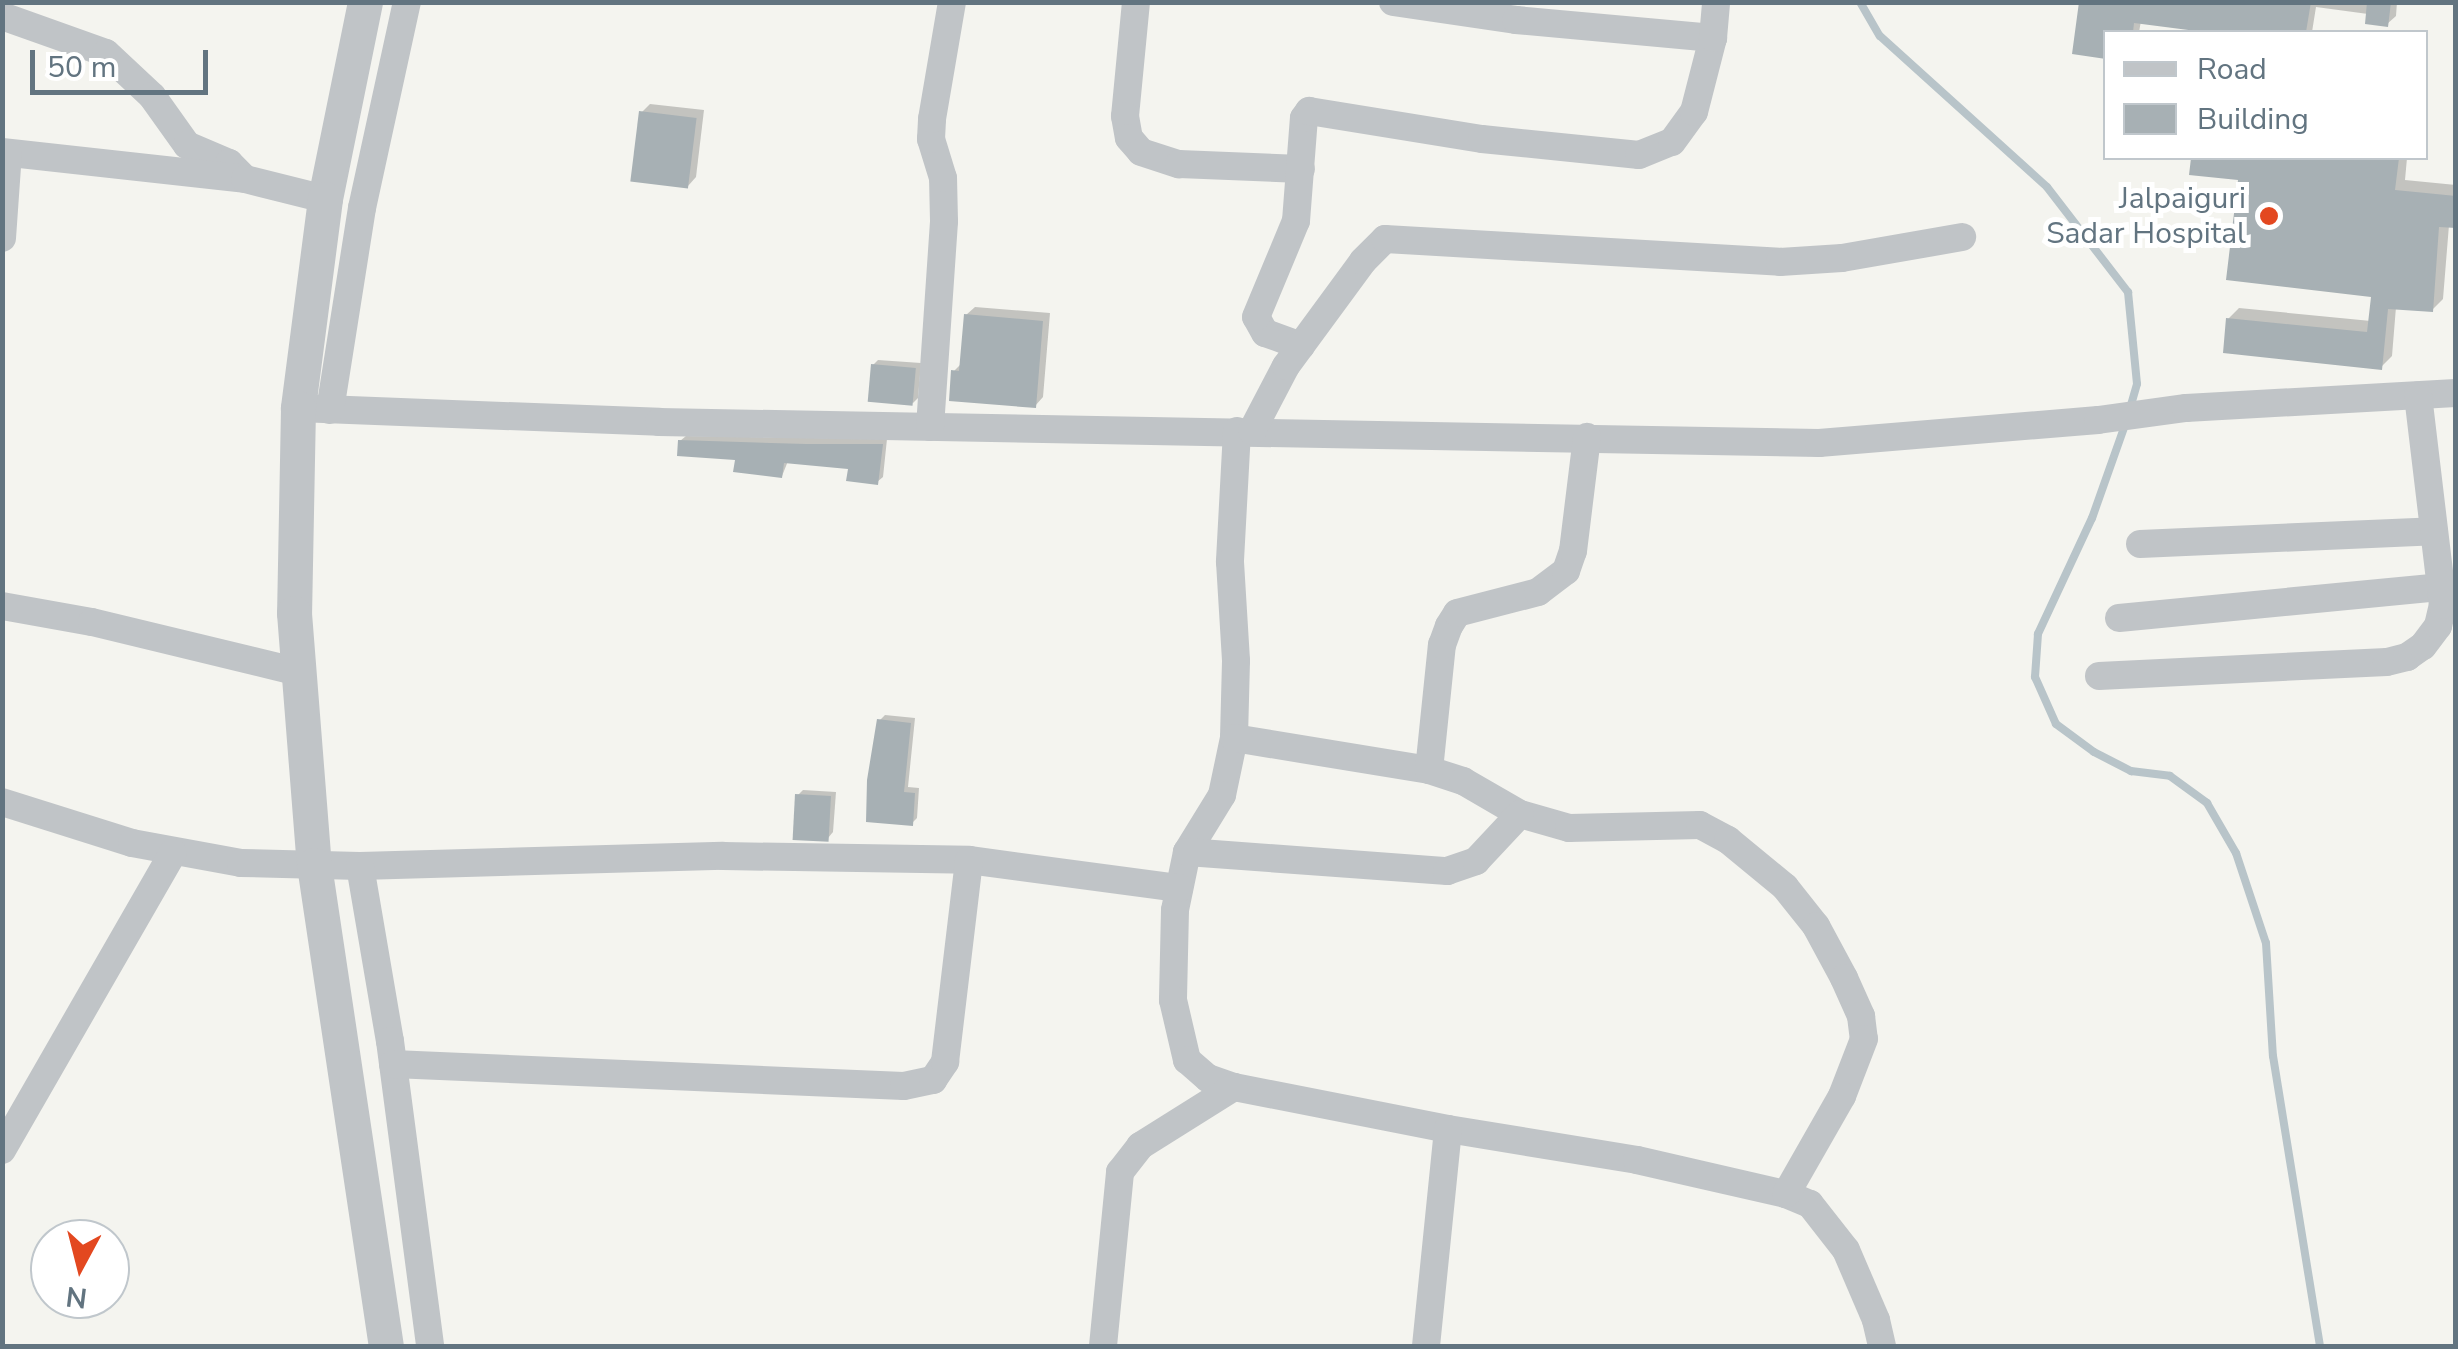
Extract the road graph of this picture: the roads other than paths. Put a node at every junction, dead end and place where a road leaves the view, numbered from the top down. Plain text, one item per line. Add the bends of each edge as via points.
1 (364, 2) edge
2 (407, 2) edge
3 (952, 2) edge
4 (1136, 2) edge
5 (1393, 2) edge
6 (1716, 2) edge
7 (1444, 6) edge
8 (2, 16) edge
9 (1713, 38) junction
10 (5, 152) edge
11 (1300, 169) junction
12 (246, 180) junction
13 (325, 199) junction
14 (1962, 237) dead end
15 (2, 238) edge
16 (1301, 346) junction
17 (2456, 394) edge
18 (2418, 395) junction
19 (314, 409) junction
20 (930, 427) junction
21 (1244, 431) junction
22 (1587, 437) junction
23 (2434, 531) junction
24 (2140, 544) dead end
25 (2440, 587) junction
26 (2, 606) edge
27 (2119, 618) dead end
28 (298, 672) junction
29 (2098, 676) dead end
30 (1234, 738) junction
31 (1429, 770) junction
32 (2, 802) edge
33 (1520, 814) junction
34 (1186, 852) junction
35 (173, 853) junction
36 (968, 860) junction
37 (314, 865) junction
38 (360, 866) junction
39 (1179, 888) junction
40 (393, 1064) junction
41 (1234, 1087) junction
42 (1448, 1129) junction
43 (2, 1150) edge
44 (1786, 1194) junction
45 (386, 1346) edge
46 (430, 1346) edge
47 (1104, 1346) edge
48 (1426, 1346) edge
49 (1882, 1346) edge

1 - 13 street
2 - 19 street
3 - 20 street via 932,118 944,220
4 - 11 street via 1125,116 1140,152 1179,164
5 - 7 street
6 - 9 street
7 - 9 street
8 - 12 street via 106,53 152,96 187,146 230,163
9 - 11 street via 1686,129 1639,155 1315,110 1304,118
10 - 12 street
10 - 15 street
11 - 16 street via 1292,236 1256,317 1266,334
12 - 13 street
13 - 19 street
14 - 16 street via 1780,262 1385,239
16 - 21 street
17 - 18 street
18 - 22 street via 2186,408 1860,442
18 - 23 street
19 - 20 street
19 - 28 street via 294,613
20 - 21 street
21 - 22 street
21 - 30 street via 1230,562
22 - 31 street via 1566,570 1538,592 1457,613 1450,626 1442,645
23 - 24 street
23 - 25 street
25 - 27 street
25 - 29 street via 2438,626 2407,657
26 - 28 street
28 - 37 street
30 - 31 street
30 - 34 street via 1222,795
31 - 33 street
32 - 35 street
33 - 34 street via 1476,861 1447,871
33 - 44 street via 1569,828 1700,826 1786,887 1816,926 1861,1016 1864,1039 1842,1096
34 - 39 street
35 - 37 street
35 - 43 street
36 - 38 street via 723,856
36 - 39 street
36 - 40 street via 946,1062 933,1080 904,1086
37 - 38 street
37 - 45 street
38 - 40 street
39 - 41 street via 1172,958 1178,1034 1195,1070
40 - 46 street
41 - 42 street
41 - 47 street via 1140,1146 1120,1172
42 - 44 street via 1637,1160
42 - 48 street
44 - 49 street via 1810,1204 1846,1250

